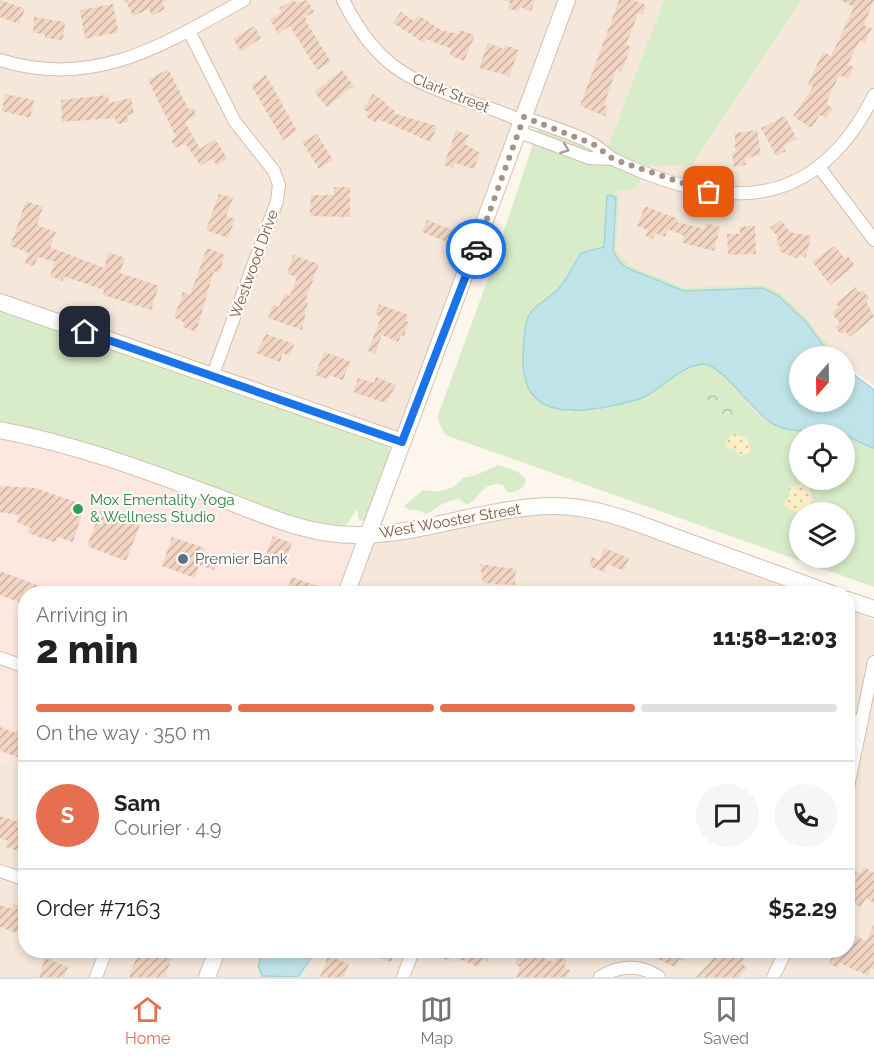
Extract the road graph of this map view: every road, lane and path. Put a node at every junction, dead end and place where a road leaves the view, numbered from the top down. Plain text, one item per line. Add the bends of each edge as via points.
1 (244, 0) edge
2 (343, 0) edge
3 (567, 0) edge
4 (189, 31) junction
5 (0, 60) edge
6 (874, 95) edge
7 (522, 124) junction
8 (819, 168) junction
9 (874, 240) edge
10 (0, 302) edge
11 (212, 377) junction
12 (0, 430) edge
13 (402, 442) junction
14 (367, 536) junction
15 (349, 586) edge
16 (810, 586) edge
17 (855, 602) edge
18 (874, 609) edge
19 (0, 657) edge
20 (874, 662) edge
21 (18, 664) edge
22 (855, 721) edge
23 (861, 722) junction
24 (855, 752) edge
25 (0, 871) edge
26 (18, 877) edge
27 (103, 958) edge
28 (214, 958) edge
29 (410, 958) edge
30 (782, 958) edge
31 (96, 977) edge
32 (207, 977) edge
33 (403, 977) edge
34 (600, 977) edge
35 (660, 977) edge
36 (773, 977) edge

1 - 4 street
2 - 7 street, Clark Street via 373,50 397,69
3 - 7 street
4 - 5 street via 132,58 86,69 39,69
4 - 11 street, Westwood Drive via 222,101 274,171 279,185 277,201
6 - 8 street, Clark Street via 852,134
7 - 8 street, Clark Street via 593,144 613,159 694,189 732,195 778,188
7 - 13 street
8 - 9 street
10 - 11 street
11 - 13 street
12 - 14 street, West Wooster Street via 110,457 303,527
13 - 14 street
14 - 15 street
14 - 16 street, West Wooster Street via 531,507 593,510
17 - 18 street
19 - 21 street
20 - 23 street
22 - 23 street
23 - 24 street
25 - 26 street
27 - 31 street
28 - 32 street
29 - 33 street
30 - 36 street
34 - 35 street via 631,967

